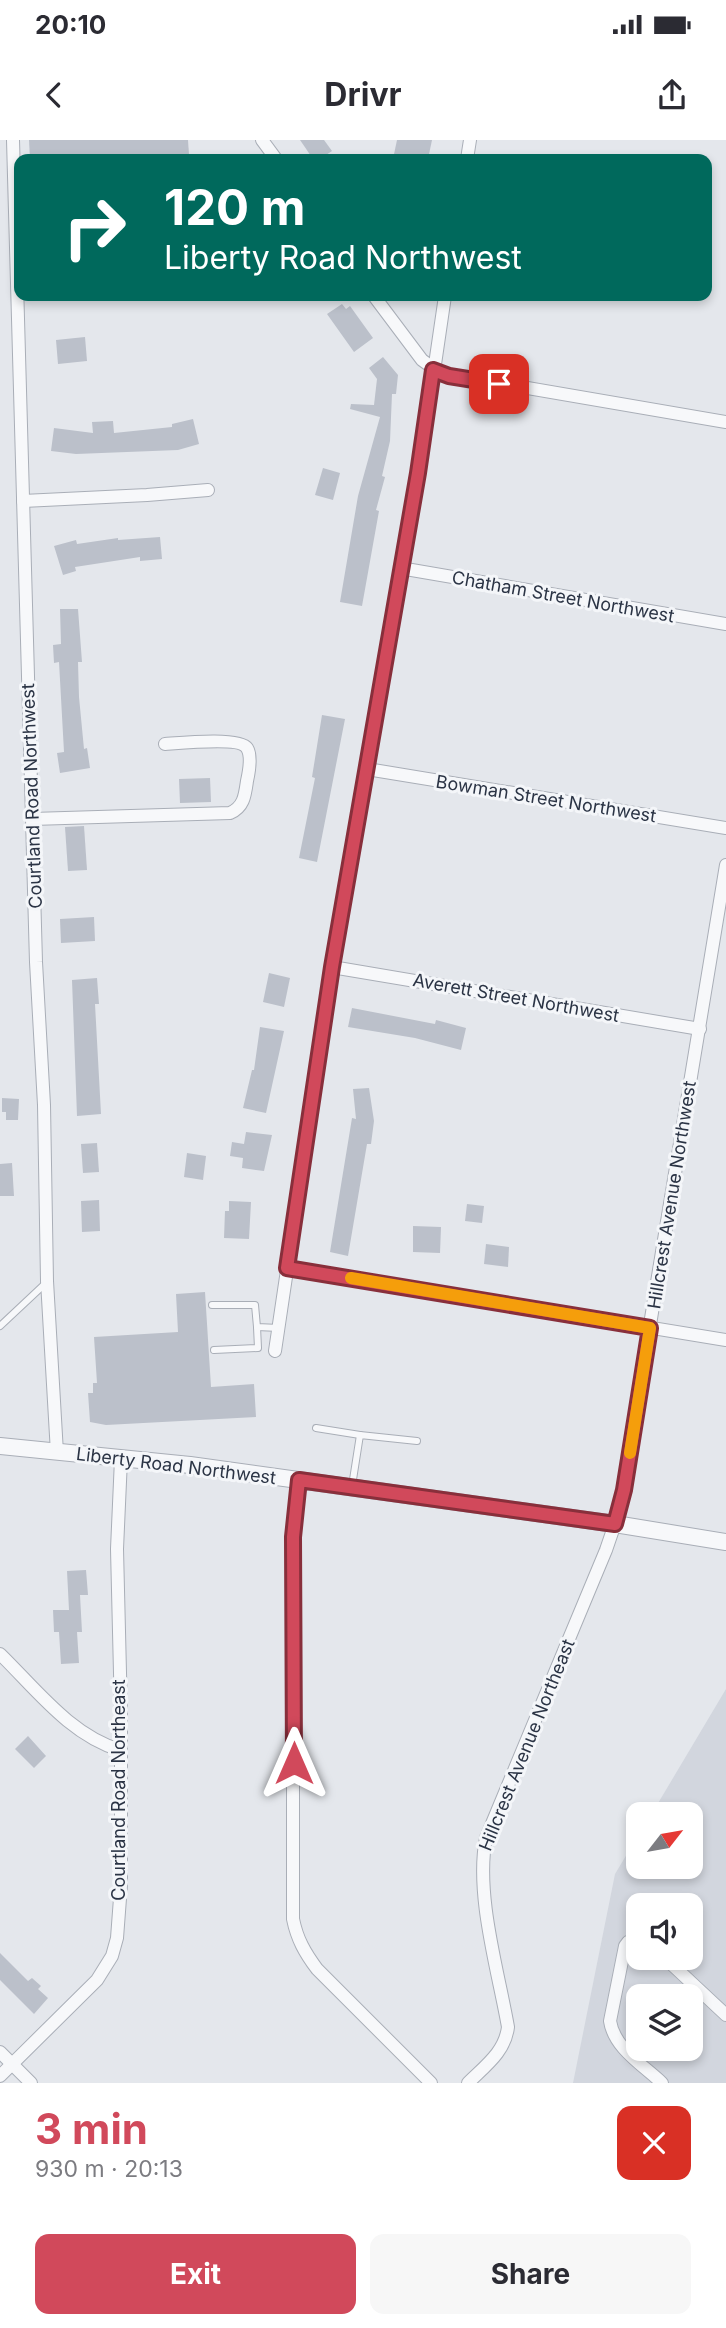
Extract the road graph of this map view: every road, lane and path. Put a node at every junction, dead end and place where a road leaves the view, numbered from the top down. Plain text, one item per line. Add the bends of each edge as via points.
1 (13, 140) edge
2 (14, 176) edge
3 (17, 301) edge
4 (378, 301) edge
5 (444, 301) edge
6 (433, 370) junction
7 (726, 422) edge
8 (208, 490) dead end
9 (23, 501) junction
10 (400, 568) junction
11 (726, 624) edge
12 (165, 744) dead end
13 (367, 769) junction
14 (32, 819) junction
15 (726, 828) edge
16 (726, 865) edge
17 (332, 967) junction
18 (699, 1029) junction
19 (287, 1268) junction
20 (47, 1281) junction
21 (212, 1305) dead end
22 (0, 1326) edge
23 (257, 1327) junction
24 (279, 1328) junction
25 (650, 1328) junction
26 (726, 1340) edge
27 (214, 1350) dead end
28 (275, 1351) dead end
29 (316, 1428) dead end
30 (360, 1435) junction
31 (417, 1441) dead end
32 (0, 1446) edge
33 (57, 1452) junction
34 (121, 1459) junction
35 (299, 1480) junction
36 (352, 1488) junction
37 (615, 1524) junction
38 (726, 1542) edge
39 (0, 1654) edge
40 (120, 1750) junction
41 (626, 1945) edge
42 (678, 1970) edge
43 (726, 2015) edge
44 (0, 2052) edge
45 (12, 2064) junction
46 (0, 2076) edge
47 (32, 2083) edge
48 (431, 2083) edge
49 (468, 2083) edge
50 (662, 2083) edge

1 - 2 street, Courtland Road Northwest
3 - 9 street, Courtland Road Northwest
4 - 6 street
5 - 6 street
6 - 7 street
6 - 10 street
8 - 9 street
9 - 14 street, Courtland Road Northwest
10 - 11 street, Chatham Street Northwest
10 - 13 street
12 - 14 street via 245,745 249,771 238,810
13 - 15 street, Bowman Street Northwest
13 - 17 street
14 - 20 street, Courtland Road Northwest
16 - 18 street, Hillcrest Avenue Northwest
17 - 18 street, Averett Street Northwest
17 - 19 street
18 - 25 street, Hillcrest Avenue Northwest
19 - 24 street
19 - 25 street
20 - 22 lane
20 - 33 street, Courtland Road Northwest
21 - 23 lane via 255,1305
23 - 24 lane
23 - 27 lane via 258,1348
24 - 28 street
25 - 26 street
25 - 37 street, Hillcrest Avenue Northwest
29 - 30 lane
30 - 31 lane
30 - 36 lane
32 - 33 street, Liberty Road Northwest
33 - 34 street, Liberty Road Northwest
34 - 35 street, Liberty Road Northwest
34 - 40 street, Courtland Road Northeast via 117,1549
35 - 36 street, Liberty Road Northwest
35 - 48 street via 293,1537 294,1926 302,1949 317,1969
36 - 37 street, Liberty Road Northwest
37 - 38 street, Liberty Road Northwest
37 - 49 street, Hillcrest Avenue Northeast via 486,1838 482,1866 485,1895 508,2026 502,2049
39 - 40 street via 76,1728
40 - 45 street, Courtland Road Northeast via 121,1885 112,1956 97,1980
41 - 50 street via 610,2021 612,2032
42 - 43 street
44 - 45 street
45 - 46 street, Courtland Road Northeast
45 - 47 street

